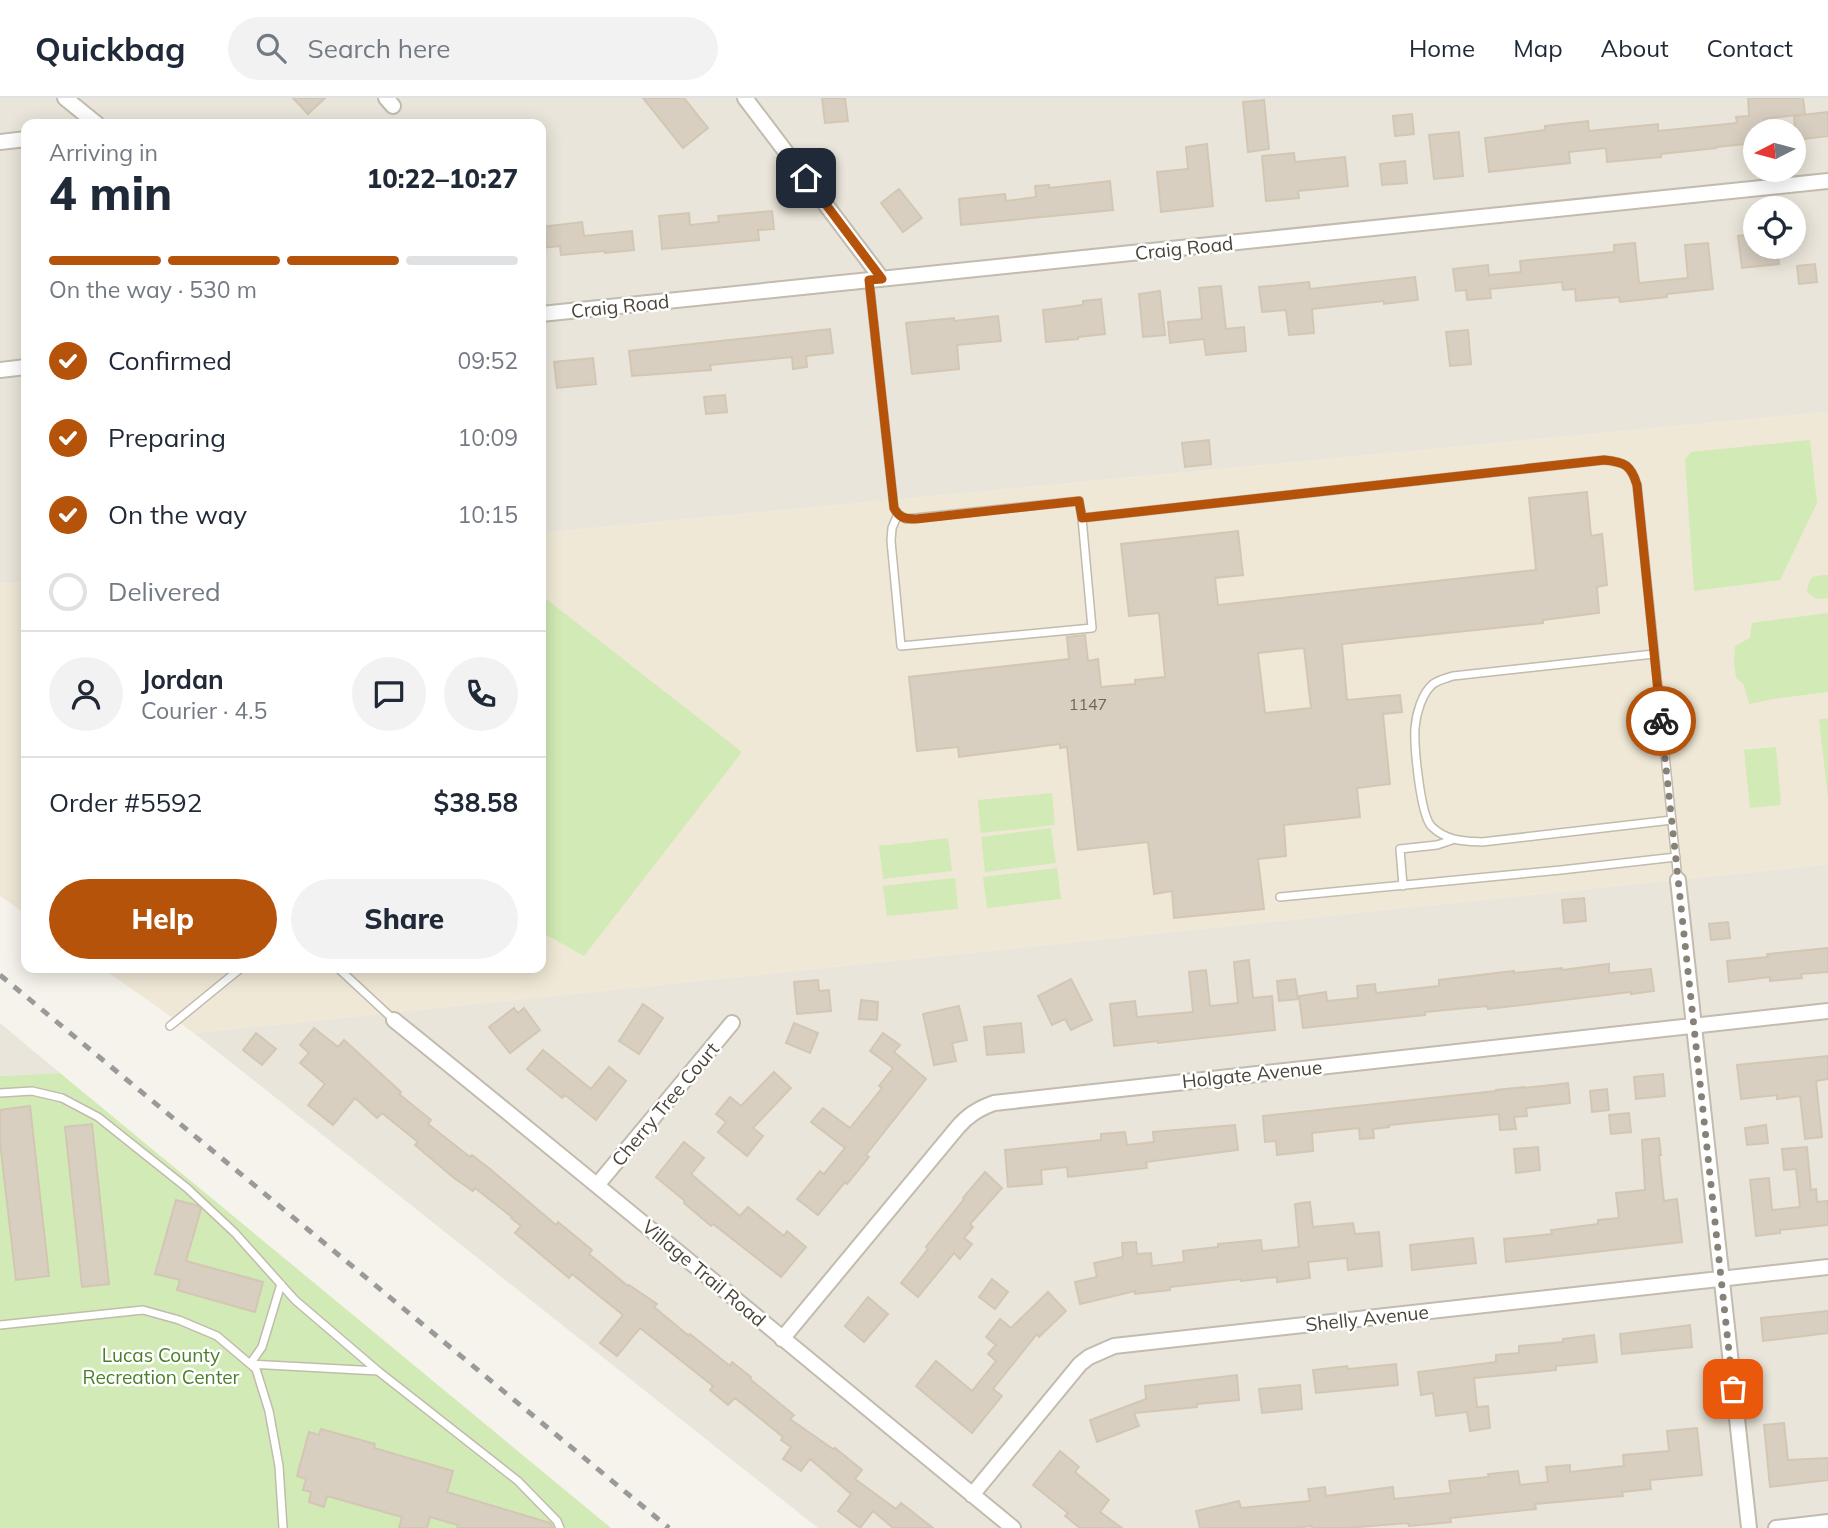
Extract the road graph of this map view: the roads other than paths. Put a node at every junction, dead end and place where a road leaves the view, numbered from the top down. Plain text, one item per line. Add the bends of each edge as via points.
1 (65, 98) edge
2 (745, 98) edge
3 (91, 119) edge
4 (21, 140) edge
5 (0, 142) edge
6 (1828, 181) edge
7 (875, 280) junction
8 (546, 313) edge
9 (21, 368) edge
10 (0, 370) edge
11 (898, 514) junction
12 (1082, 518) junction
13 (1654, 654) junction
14 (1672, 820) junction
15 (1452, 840) junction
16 (1676, 857) junction
17 (1678, 880) joint
18 (1402, 886) junction
19 (1280, 897) dead end
20 (235, 973) edge
21 (343, 973) edge
22 (1828, 1012) edge
23 (394, 1020) joint
24 (732, 1023) dead end
25 (170, 1026) dead end
26 (1694, 1026) junction
27 (0, 1093) edge
28 (597, 1184) junction
29 (1828, 1267) edge
30 (1720, 1278) junction
31 (281, 1284) junction
32 (0, 1325) edge
33 (782, 1339) junction
34 (250, 1363) junction
35 (378, 1371) junction
36 (972, 1495) junction
37 (1828, 1522) edge
38 (283, 1528) edge
39 (561, 1528) edge
40 (1013, 1528) edge
41 (1749, 1528) edge
42 (1776, 1528) edge

1 - 3 street
2 - 7 street
4 - 5 street
6 - 7 street, Craig Road
7 - 8 street, Craig Road
7 - 11 lane
9 - 10 street
11 - 12 lane via 916,519 1079,501
11 - 12 lane via 891,541 901,646 1092,628
12 - 13 lane via 1616,461 1628,466 1637,485
13 - 14 lane
13 - 15 lane via 1453,676 1434,683 1422,699 1415,727 1417,766 1430,826
14 - 15 lane via 1482,842
14 - 16 lane
15 - 18 lane via 1400,849
16 - 17 lane
16 - 18 lane
17 - 26 street
18 - 19 lane
20 - 25 lane
21 - 23 lane
22 - 26 street, Holgate Avenue
23 - 28 street, Village Trail Road
24 - 28 street, Cherry Tree Court
26 - 30 street
26 - 33 street, Holgate Avenue via 994,1103 968,1115
27 - 31 lane via 32,1091 62,1098 98,1117 187,1188
28 - 33 street, Village Trail Road
29 - 30 street, Shelly Avenue
30 - 36 street, Shelly Avenue via 1114,1346 1080,1364
30 - 41 street
31 - 34 lane via 262,1347
31 - 35 lane
32 - 34 lane via 143,1310 217,1336
33 - 36 street, Village Trail Road
34 - 35 lane
34 - 38 lane via 270,1411
35 - 39 lane via 518,1480
36 - 40 street, Village Trail Road
37 - 42 street

